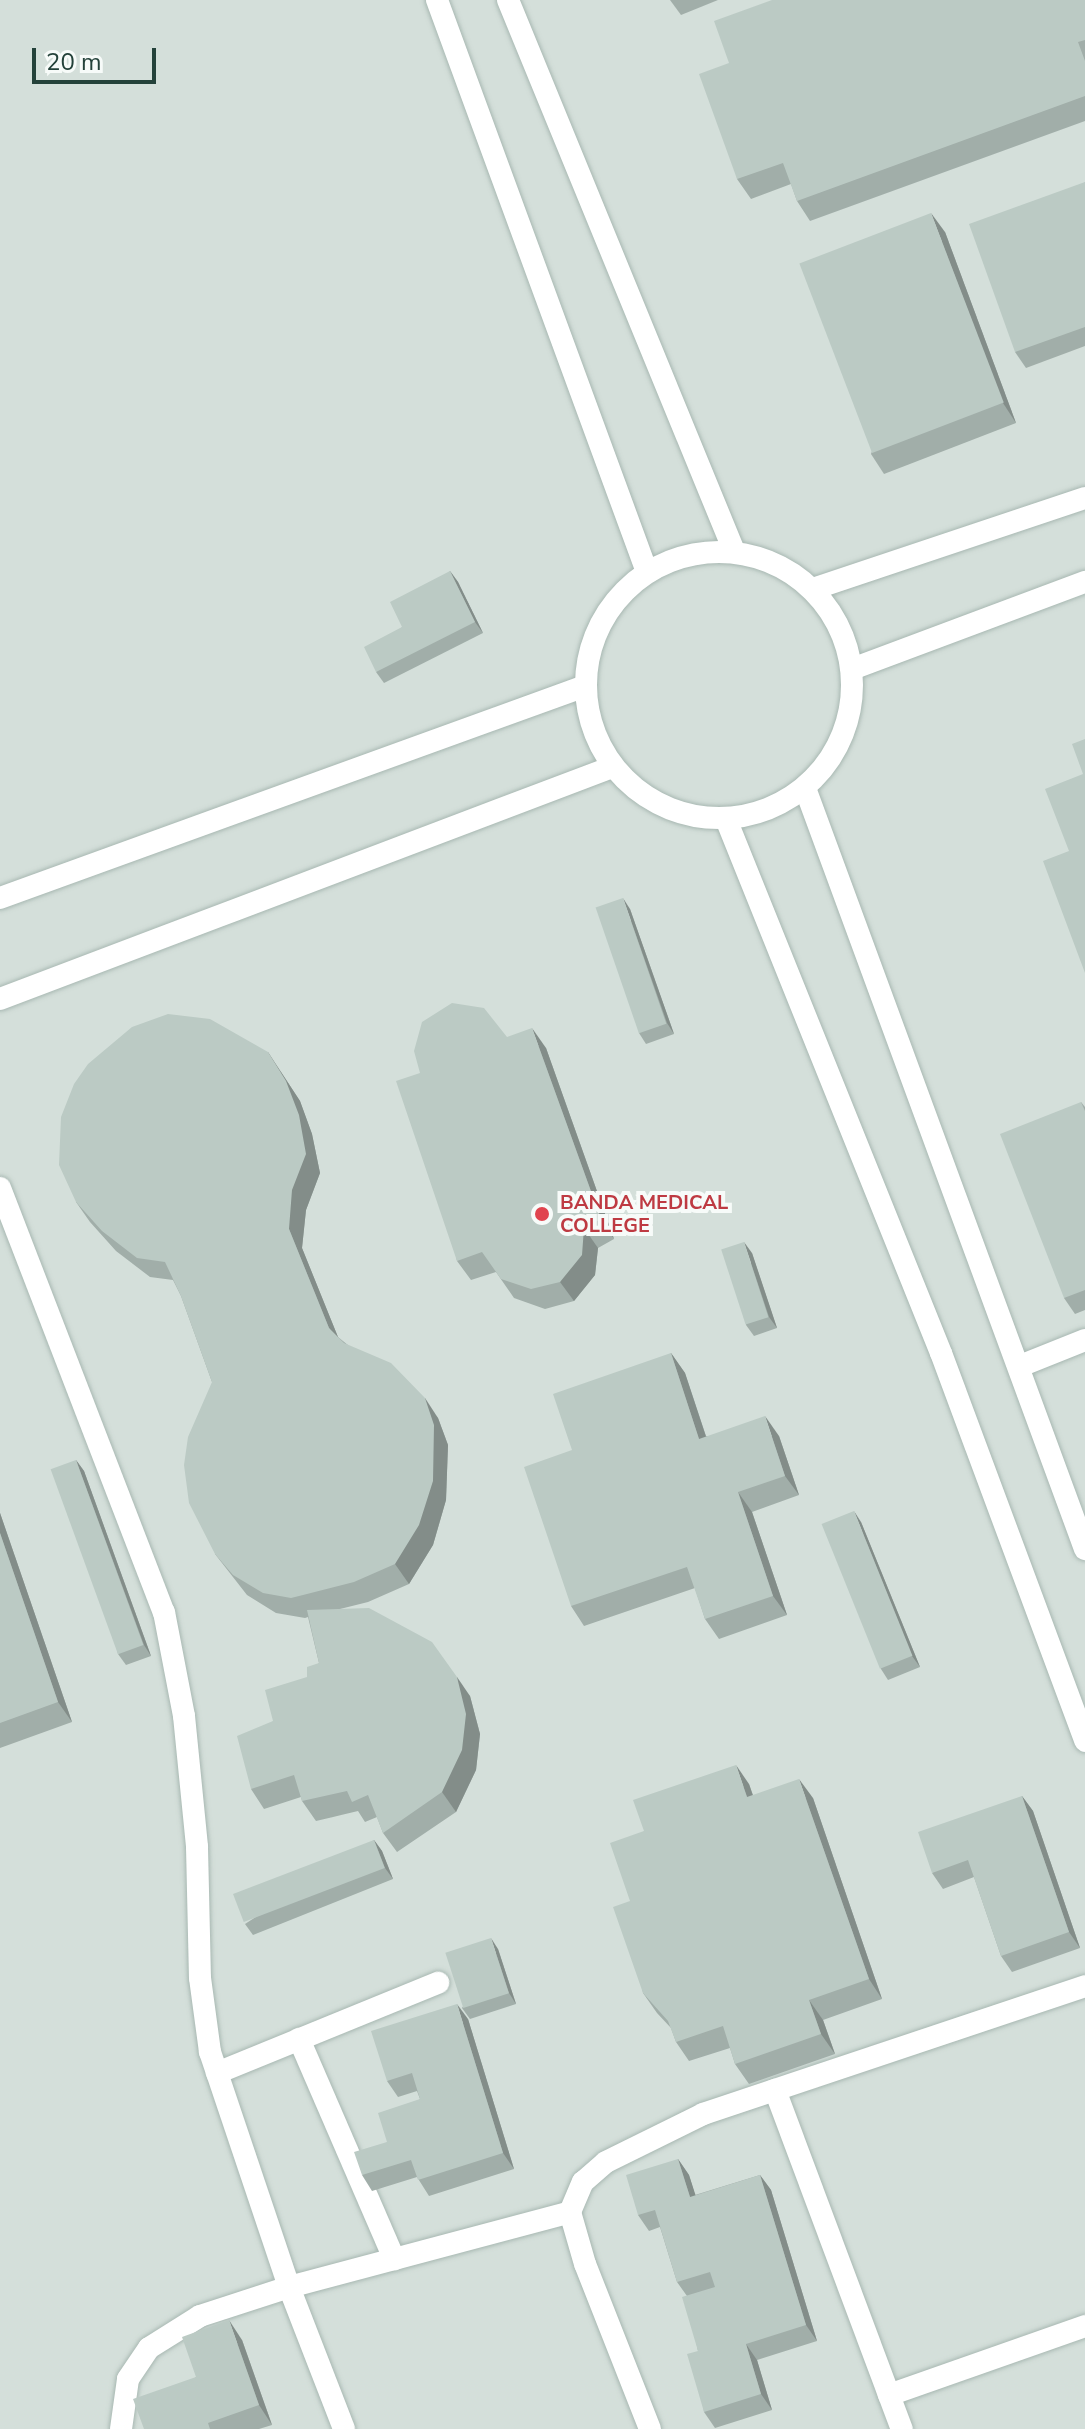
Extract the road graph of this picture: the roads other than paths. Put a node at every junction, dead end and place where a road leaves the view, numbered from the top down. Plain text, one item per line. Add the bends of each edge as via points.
1 (437, 0) edge
2 (508, 0) edge
3 (1085, 498) edge
4 (734, 551) junction
5 (647, 572) junction
6 (1085, 582) edge
7 (813, 589) junction
8 (852, 669) junction
9 (585, 686) junction
10 (612, 767) junction
11 (805, 788) junction
12 (726, 819) junction
13 (0, 898) edge
14 (0, 999) edge
15 (0, 1188) edge
16 (1085, 1340) edge
17 (1020, 1366) junction
18 (1085, 1549) edge
19 (1085, 1741) edge
20 (438, 1983) dead end
21 (1085, 1986) edge
22 (299, 2039) junction
23 (217, 2073) junction
24 (775, 2090) junction
25 (570, 2212) junction
26 (394, 2259) junction
27 (289, 2287) junction
28 (1085, 2326) edge
29 (889, 2395) junction
30 (121, 2429) edge
31 (344, 2429) edge
32 (650, 2429) edge
33 (902, 2429) edge

1 - 5 lane
2 - 4 lane
3 - 7 lane
4 - 5 lane via 689,554
4 - 7 lane via 777,564
5 - 9 lane via 614,602 592,642
6 - 8 lane
7 - 8 lane via 839,626
8 - 11 lane via 850,714 833,756
9 - 10 lane via 592,728
9 - 13 lane
10 - 12 lane via 643,797 683,815
10 - 14 lane
11 - 12 lane via 768,810
11 - 17 lane
12 - 19 lane via 941,1353
15 - 23 lane via 164,1612 184,1716 197,1847 200,1978
16 - 17 lane
17 - 18 lane
20 - 22 lane
21 - 24 lane
22 - 23 lane
22 - 26 lane
23 - 27 lane
24 - 25 lane via 703,2114 606,2162 583,2182
24 - 29 lane
25 - 26 lane
25 - 32 lane
26 - 27 lane
27 - 30 lane via 200,2316 149,2348 128,2379
27 - 31 lane
28 - 29 lane
29 - 33 lane

